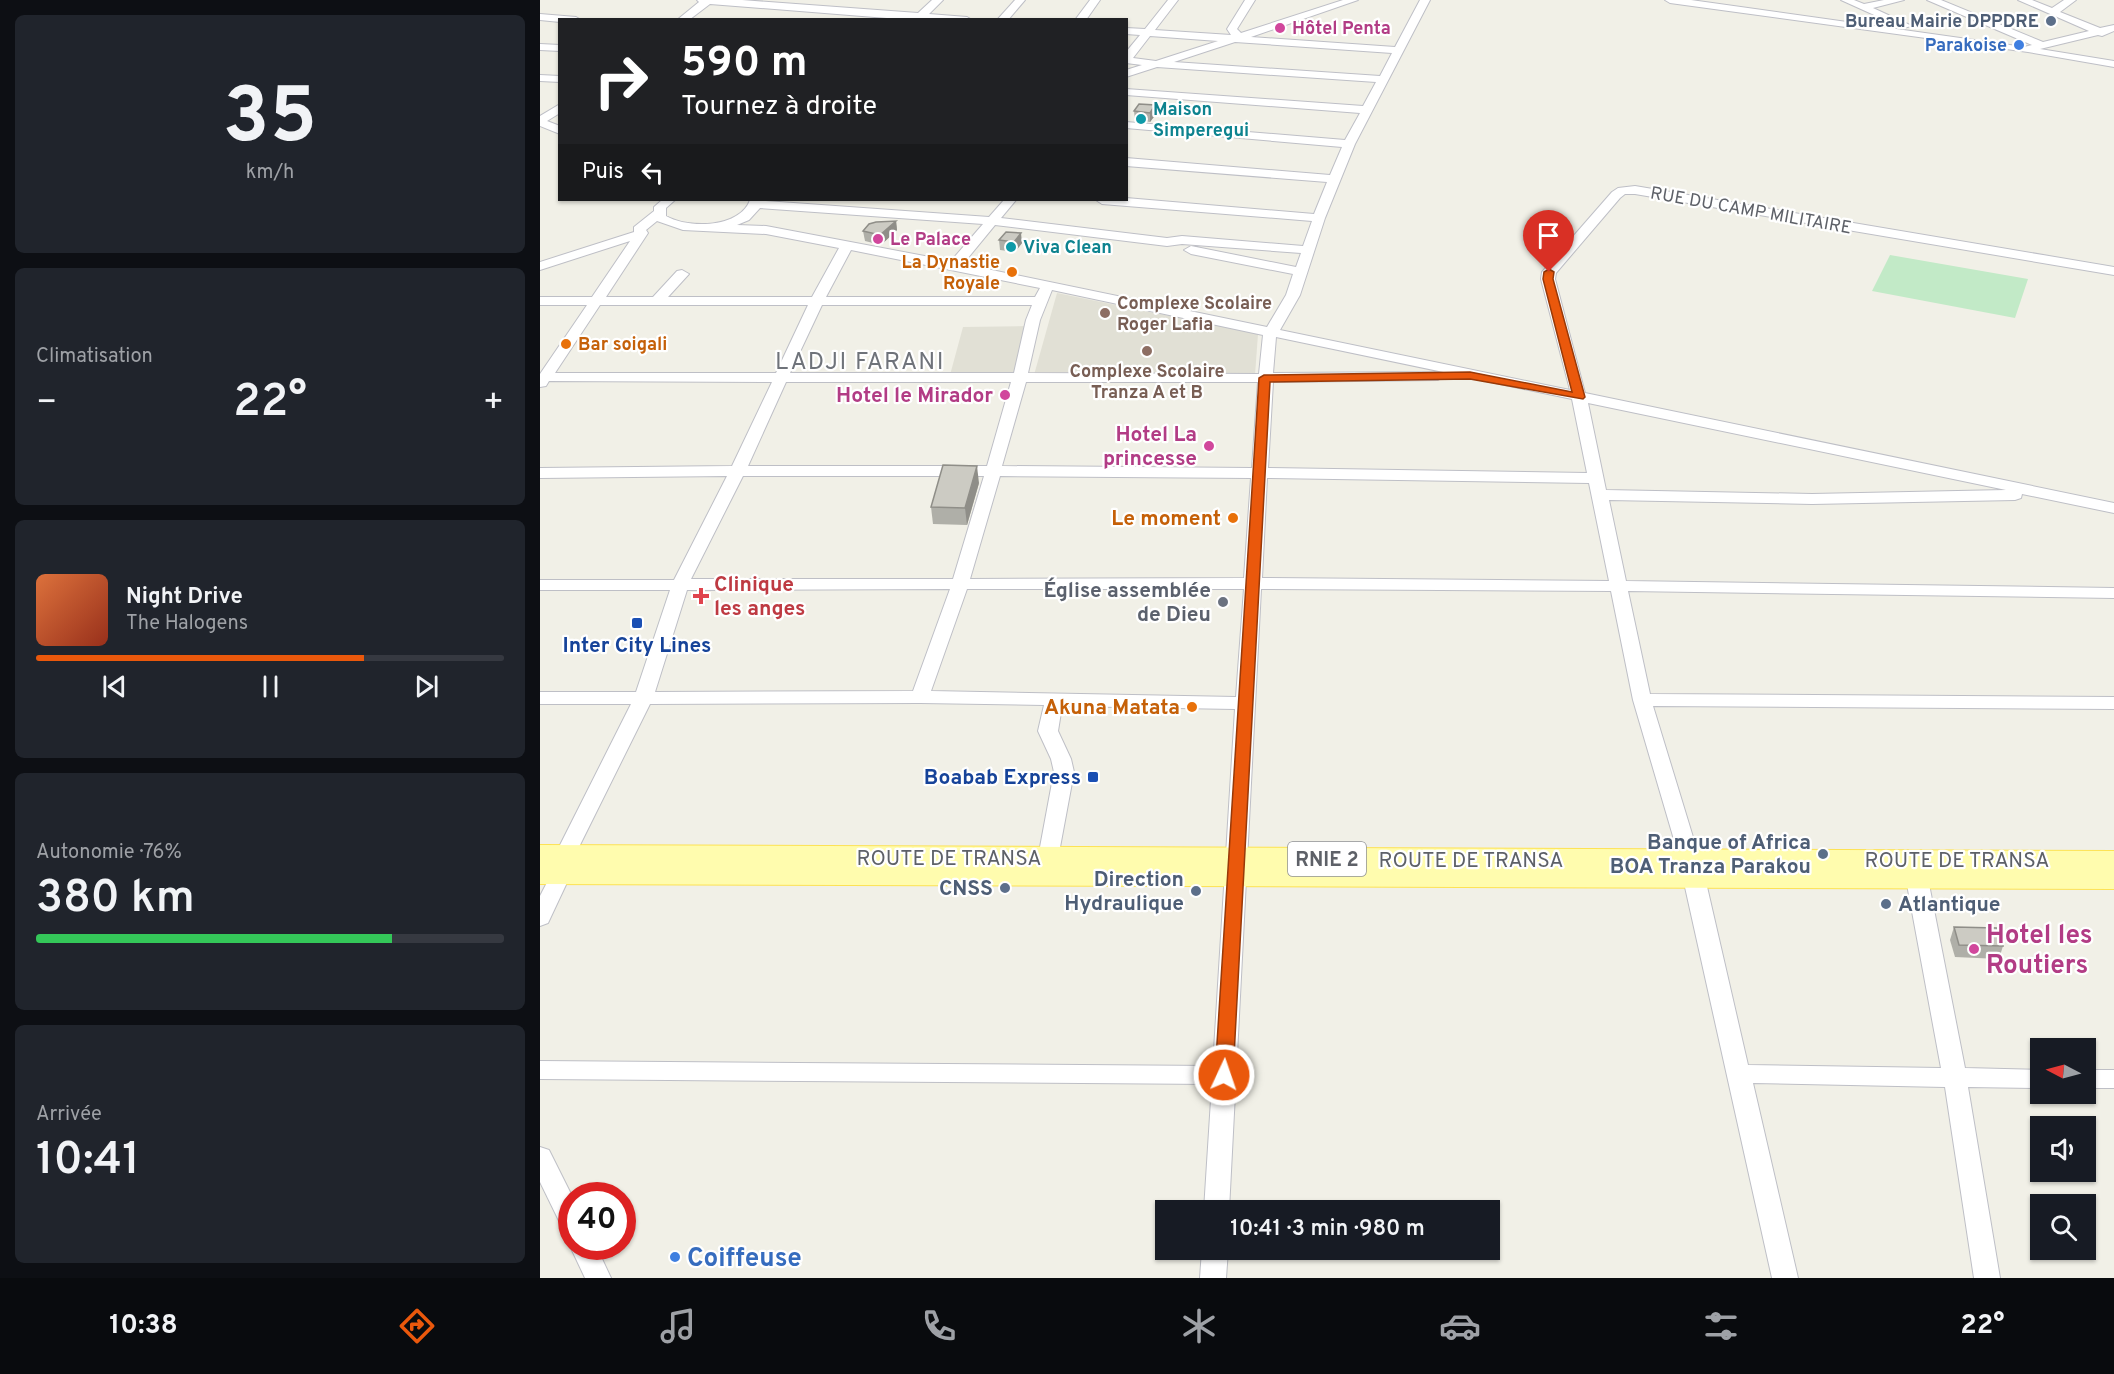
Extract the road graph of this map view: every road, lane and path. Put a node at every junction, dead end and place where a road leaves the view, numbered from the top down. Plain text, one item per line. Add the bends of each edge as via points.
1 (702, 0) edge
2 (709, 0) edge
3 (939, 0) edge
4 (1020, 0) edge
5 (1095, 0) edge
6 (1173, 0) edge
7 (1250, 0) edge
8 (1353, 0) edge
9 (1425, 0) edge
10 (1670, 0) edge
11 (1753, 0) edge
12 (1846, 0) edge
13 (1899, 0) edge
14 (1932, 0) edge
15 (2023, 0) edge
16 (2071, 0) edge
17 (745, 1) edge
18 (1314, 1) edge
19 (808, 4) edge
20 (766, 5) junction
21 (1863, 7) junction
22 (1330, 8) junction
23 (757, 12) dead end
24 (2053, 12) junction
25 (1786, 15) junction
26 (540, 17) edge
27 (558, 18) edge
28 (685, 18) edge
29 (919, 18) edge
30 (1004, 18) edge
31 (1082, 18) edge
32 (2114, 28) edge
33 (1128, 31) edge
34 (1149, 32) junction
35 (2098, 32) junction
36 (1928, 35) junction
37 (1237, 38) junction
38 (2114, 38) edge
39 (2042, 45) junction
40 (540, 47) edge
41 (558, 48) edge
42 (1398, 50) junction
43 (2024, 50) junction
44 (1128, 58) edge
45 (1128, 60) edge
46 (1156, 64) junction
47 (2114, 64) edge
48 (1128, 73) edge
49 (540, 78) edge
50 (558, 79) edge
51 (1383, 79) junction
52 (1128, 92) edge
53 (1367, 110) junction
54 (1128, 125) edge
55 (1349, 144) junction
56 (1128, 162) edge
57 (1334, 179) junction
58 (667, 201) edge
59 (1009, 201) edge
60 (1114, 201) edge
61 (756, 202) edge
62 (658, 214) junction
63 (742, 218) junction
64 (1319, 218) junction
65 (993, 221) junction
66 (670, 224) junction
67 (709, 227) junction
68 (766, 230) junction
69 (641, 232) junction
70 (1167, 242) junction
71 (847, 245) junction
72 (1308, 250) junction
73 (540, 266) edge
74 (954, 266) junction
75 (2114, 271) edge
76 (1302, 272) junction
77 (682, 274) dead end
78 (1046, 286) junction
79 (817, 300) junction
80 (540, 301) edge
81 (598, 301) junction
82 (657, 301) junction
83 (1040, 301) junction
84 (1270, 333) junction
85 (1470, 375) junction
86 (782, 377) junction
87 (1020, 378) junction
88 (1264, 378) junction
89 (542, 381) edge
90 (1579, 397) junction
91 (738, 470) junction
92 (992, 471) junction
93 (1259, 472) junction
94 (540, 473) edge
95 (1598, 486) junction
96 (2047, 494) junction
97 (2114, 508) edge
98 (540, 585) edge
99 (680, 585) junction
100 (960, 585) junction
101 (1252, 585) junction
102 (1620, 585) junction
103 (2114, 593) edge
104 (540, 698) edge
105 (920, 698) junction
106 (643, 699) junction
107 (1054, 700) junction
108 (1642, 700) junction
109 (1245, 703) junction
110 (2114, 703) edge
111 (1048, 858) junction
112 (2114, 861) edge
113 (551, 864) edge
114 (1235, 868) junction
115 (1692, 869) junction
116 (1917, 879) junction
117 (2114, 879) edge
118 (540, 918) edge
119 (540, 1070) edge
120 (1739, 1074) junction
121 (1224, 1075) junction
122 (1955, 1078) junction
123 (2030, 1079) edge
124 (2096, 1079) edge
125 (2114, 1079) edge
126 (540, 1157) edge
127 (550, 1192) edge
128 (1218, 1200) edge
129 (592, 1260) edge
130 (1214, 1260) edge
131 (602, 1277) edge
132 (1213, 1278) edge
133 (1785, 1278) edge
134 (1987, 1278) edge

1 - 2 street
2 - 17 street
2 - 28 street
3 - 29 street
4 - 30 street
5 - 31 street
6 - 34 street
7 - 37 street via 1232,29
8 - 22 street
9 - 42 street
10 - 25 street
11 - 25 street
12 - 21 street
13 - 21 street
14 - 39 street
15 - 24 street
16 - 24 street
17 - 20 street
18 - 22 street
19 - 20 street
19 - 29 street
20 - 23 street
21 - 36 street
22 - 37 street
24 - 35 street
25 - 36 street
26 - 27 street
32 - 35 street
33 - 34 street
34 - 37 street
34 - 44 street
35 - 38 street
35 - 39 street
36 - 43 street
37 - 42 street
37 - 46 street
39 - 43 street
40 - 41 street
42 - 51 street
43 - 47 street
45 - 46 street
46 - 48 street
46 - 51 street
49 - 50 street
51 - 53 street
52 - 53 street
53 - 55 street
54 - 55 street
55 - 57 street
56 - 57 street
57 - 64 street
58 - 62 street
59 - 65 street
60 - 64 street
61 - 63 street
61 - 65 street
62 - 66 street
62 - 69 street
63 - 67 street
63 - 68 street
64 - 72 street
65 - 70 street
65 - 74 street
66 - 67 street
66 - 69 street
67 - 68 street
68 - 71 street
69 - 73 street
69 - 81 street
70 - 72 street
70 - 76 street
71 - 74 street
71 - 79 street
72 - 76 street
74 - 78 street
75 - 90 street, RUE DU CAMP MILITAIRE via 1647,192 1622,191 1549,272
76 - 84 street
77 - 82 street
78 - 83 street
78 - 84 street
79 - 82 street
79 - 83 street
79 - 86 street
80 - 81 street
81 - 82 street
81 - 89 street
83 - 87 street
84 - 85 street
84 - 88 street
85 - 88 street
85 - 90 street
86 - 87 street
86 - 89 street
86 - 91 street
87 - 88 street
87 - 92 street
88 - 93 street
90 - 95 street
90 - 96 street
91 - 92 street
91 - 94 street
91 - 99 street
92 - 93 street
92 - 100 street
93 - 95 street
93 - 101 street
95 - 96 street via 1812,499
95 - 102 street
96 - 97 street
98 - 99 street
99 - 100 street
99 - 106 street
100 - 101 street
100 - 105 street
101 - 102 street
101 - 109 street
102 - 103 street
102 - 108 street
104 - 106 street
105 - 106 street
105 - 107 street
106 - 113 street
107 - 109 street
107 - 111 street via 1048,731 1064,772
108 - 110 street
108 - 115 street
109 - 114 street
111 - 113 main road, ROUTE DE TRANSA / RNIE 2
111 - 114 main road, ROUTE DE TRANSA / RNIE 2
112 - 115 main road, ROUTE DE TRANSA / RNIE 2
113 - 114 main road, ROUTE DE TRANSA / RNIE 2
113 - 118 street
114 - 115 main road, ROUTE DE TRANSA / RNIE 2
114 - 121 street
115 - 116 main road, ROUTE DE TRANSA / RNIE 2
115 - 120 street
116 - 117 main road, ROUTE DE TRANSA / RNIE 2
116 - 122 street
119 - 121 street
120 - 122 street
120 - 133 street
121 - 128 street
122 - 123 street
122 - 134 street
124 - 125 street
126 - 127 street
129 - 131 street
130 - 132 street

